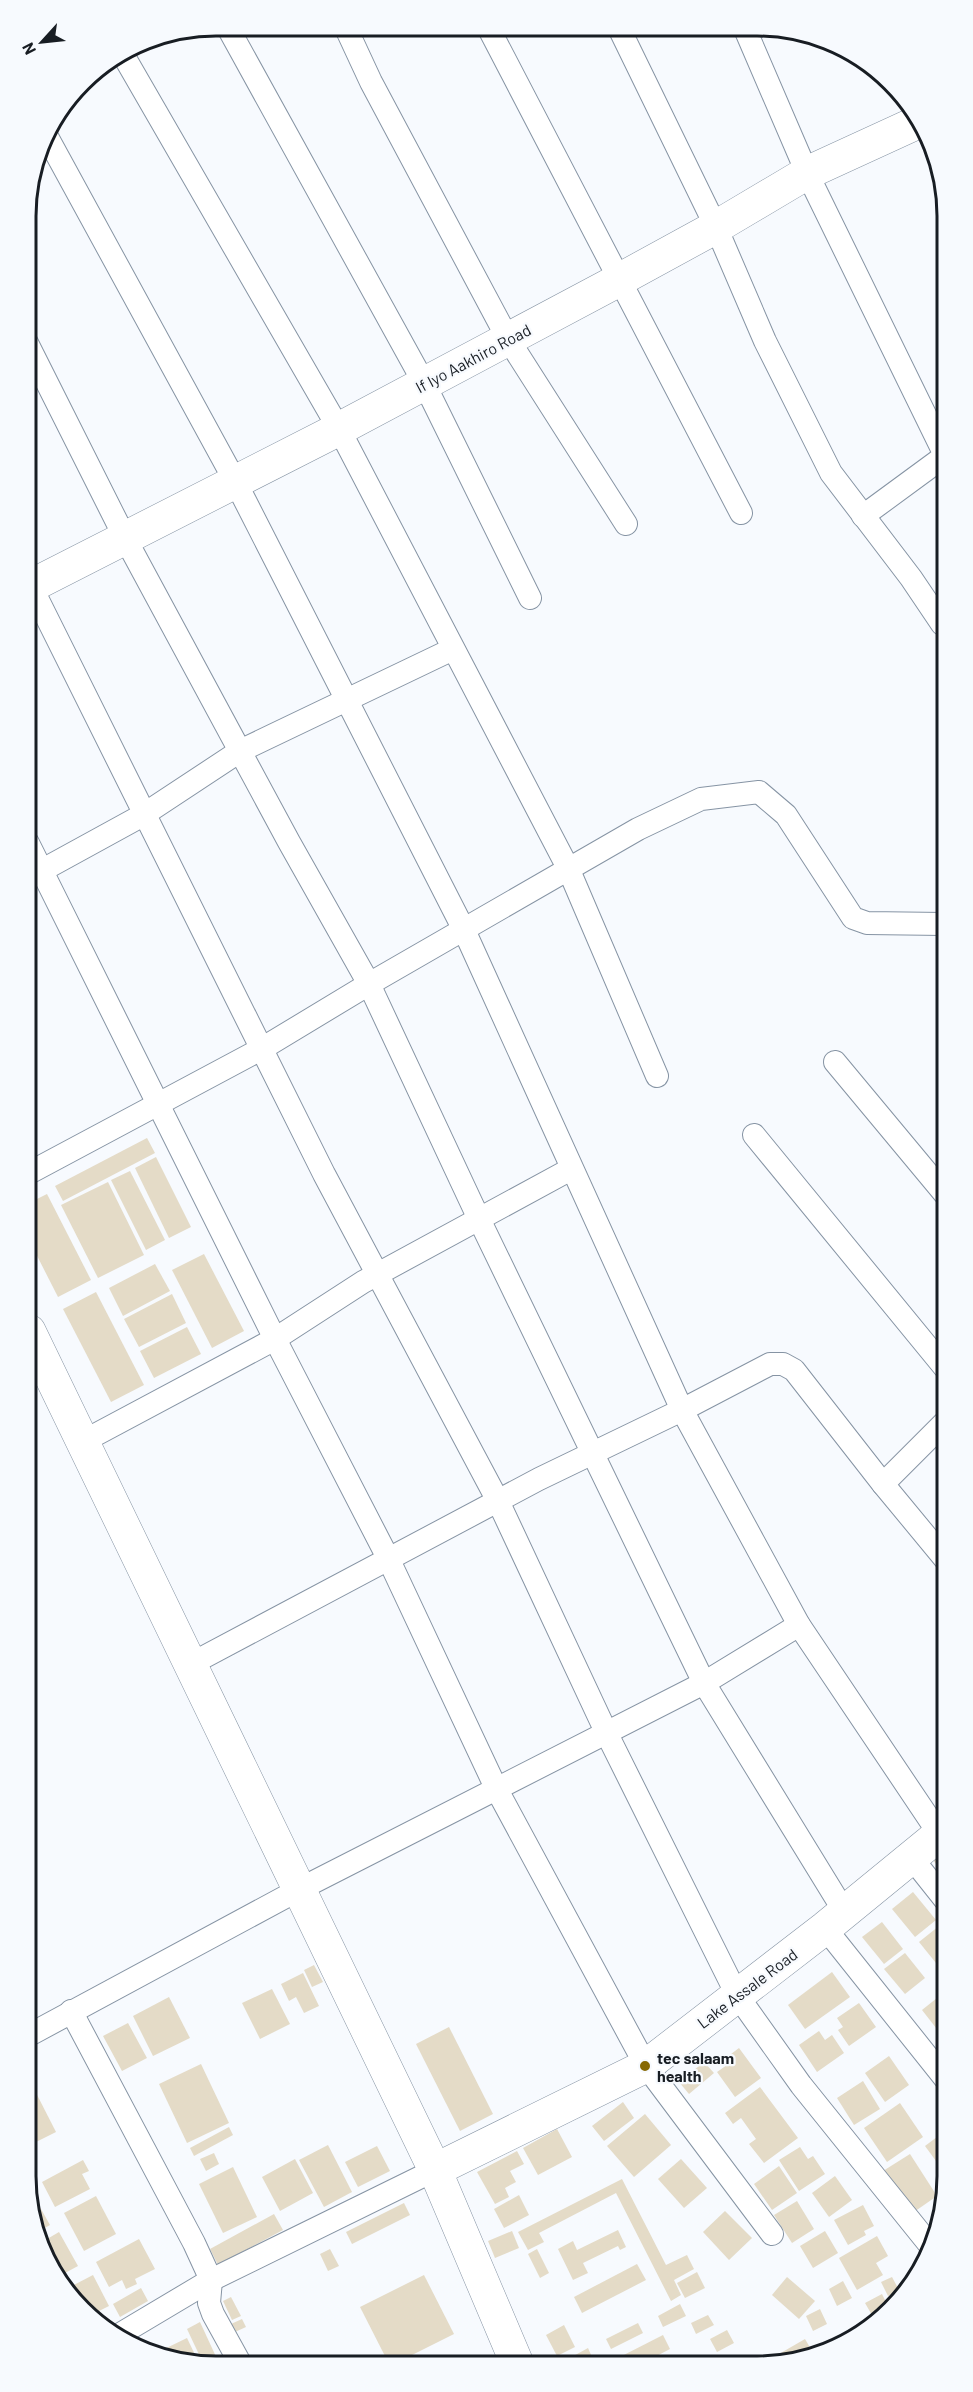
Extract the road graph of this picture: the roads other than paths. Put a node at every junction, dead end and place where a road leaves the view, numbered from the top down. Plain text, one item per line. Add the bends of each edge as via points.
1 (233, 36) edge
2 (349, 36) edge
3 (493, 36) edge
4 (623, 36) edge
5 (748, 36) edge
6 (126, 60) edge
7 (912, 125) edge
8 (51, 144) edge
9 (807, 173) junction
10 (716, 227) junction
11 (619, 280) junction
12 (508, 339) junction
13 (36, 361) edge
14 (424, 383) junction
15 (339, 429) junction
16 (937, 439) edge
17 (937, 462) edge
18 (235, 481) junction
19 (741, 513) dead end
20 (863, 516) junction
21 (626, 524) dead end
22 (125, 538) junction
23 (36, 581) edge
24 (36, 598) edge
25 (530, 598) dead end
26 (937, 617) edge
27 (453, 649) junction
28 (346, 700) junction
29 (240, 751) junction
30 (143, 815) junction
31 (568, 868) junction
32 (36, 873) edge
33 (36, 876) edge
34 (937, 924) edge
35 (464, 930) junction
36 (369, 984) junction
37 (263, 1048) junction
38 (835, 1062) dead end
39 (657, 1076) dead end
40 (160, 1104) junction
41 (754, 1135) dead end
42 (36, 1169) edge
43 (571, 1170) junction
44 (937, 1185) edge
45 (479, 1219) junction
46 (377, 1274) junction
47 (275, 1339) junction
48 (36, 1346) edge
49 (937, 1358) edge
50 (682, 1410) junction
51 (937, 1430) edge
52 (82, 1442) junction
53 (594, 1452) junction
54 (883, 1484) junction
55 (498, 1501) junction
56 (937, 1549) edge
57 (388, 1558) junction
58 (799, 1625) junction
59 (189, 1665) junction
60 (704, 1683) junction
61 (607, 1734) junction
62 (496, 1788) junction
63 (937, 1823) edge
64 (937, 1837) edge
65 (911, 1857) junction
66 (300, 1889) junction
67 (937, 1890) edge
68 (834, 1920) junction
69 (736, 1995) junction
70 (71, 2011) junction
71 (36, 2031) edge
72 (646, 2066) junction
73 (937, 2067) edge
74 (435, 2170) junction
75 (928, 2232) edge
76 (772, 2234) dead end
77 (211, 2280) junction
78 (125, 2331) edge
79 (236, 2356) edge
80 (514, 2356) edge

1 - 14 street
2 - 12 street via 370,82
3 - 11 street
4 - 10 street
5 - 9 street
6 - 15 street
7 - 9 street, If Iyo Aakhiro Road
8 - 18 street
9 - 10 street, If Iyo Aakhiro Road
9 - 16 street
10 - 11 street, If Iyo Aakhiro Road
10 - 20 street via 765,341 831,473
11 - 12 street, If Iyo Aakhiro Road
11 - 19 street
12 - 14 street, If Iyo Aakhiro Road
12 - 21 street
13 - 22 street
14 - 15 street, If Iyo Aakhiro Road
14 - 25 street
15 - 18 street, If Iyo Aakhiro Road
15 - 27 street
17 - 20 street
18 - 22 street, If Iyo Aakhiro Road
18 - 28 street
20 - 26 street
22 - 23 street, If Iyo Aakhiro Road
22 - 29 street
24 - 30 street
27 - 28 street
27 - 31 street
28 - 29 street
28 - 35 street
29 - 30 street
29 - 36 street
30 - 32 street
30 - 37 street
31 - 34 street via 701,799 759,792 786,815 853,918 867,923
31 - 35 street
31 - 39 street
33 - 40 street
35 - 36 street
35 - 43 street
36 - 37 street
36 - 45 street
37 - 40 street
37 - 46 street
38 - 44 street
40 - 42 street
40 - 47 street
41 - 49 street
43 - 45 street
43 - 50 street
45 - 46 street
45 - 53 street
46 - 47 street
46 - 55 street
47 - 52 street
47 - 57 street
48 - 52 street
50 - 53 street
50 - 54 street via 770,1364 783,1364 794,1370
50 - 58 street
51 - 54 street
52 - 59 street
53 - 55 street
53 - 60 street
54 - 56 street
55 - 57 street
55 - 61 street
57 - 59 street
57 - 62 street
58 - 60 street
58 - 63 street
59 - 66 street
60 - 61 street
60 - 68 street
61 - 62 street
61 - 69 street
62 - 66 street
62 - 72 street
64 - 65 street, Lake Assale Road
65 - 67 street
65 - 68 street, Lake Assale Road
66 - 70 street
66 - 74 street
68 - 69 street, Lake Assale Road
68 - 73 street
69 - 72 street, Lake Assale Road
69 - 75 street via 808,2094
70 - 71 street
70 - 77 street
72 - 74 street, Lake Assale Road
72 - 76 street
74 - 77 street
74 - 80 street
77 - 78 street
77 - 79 street via 209,2303

